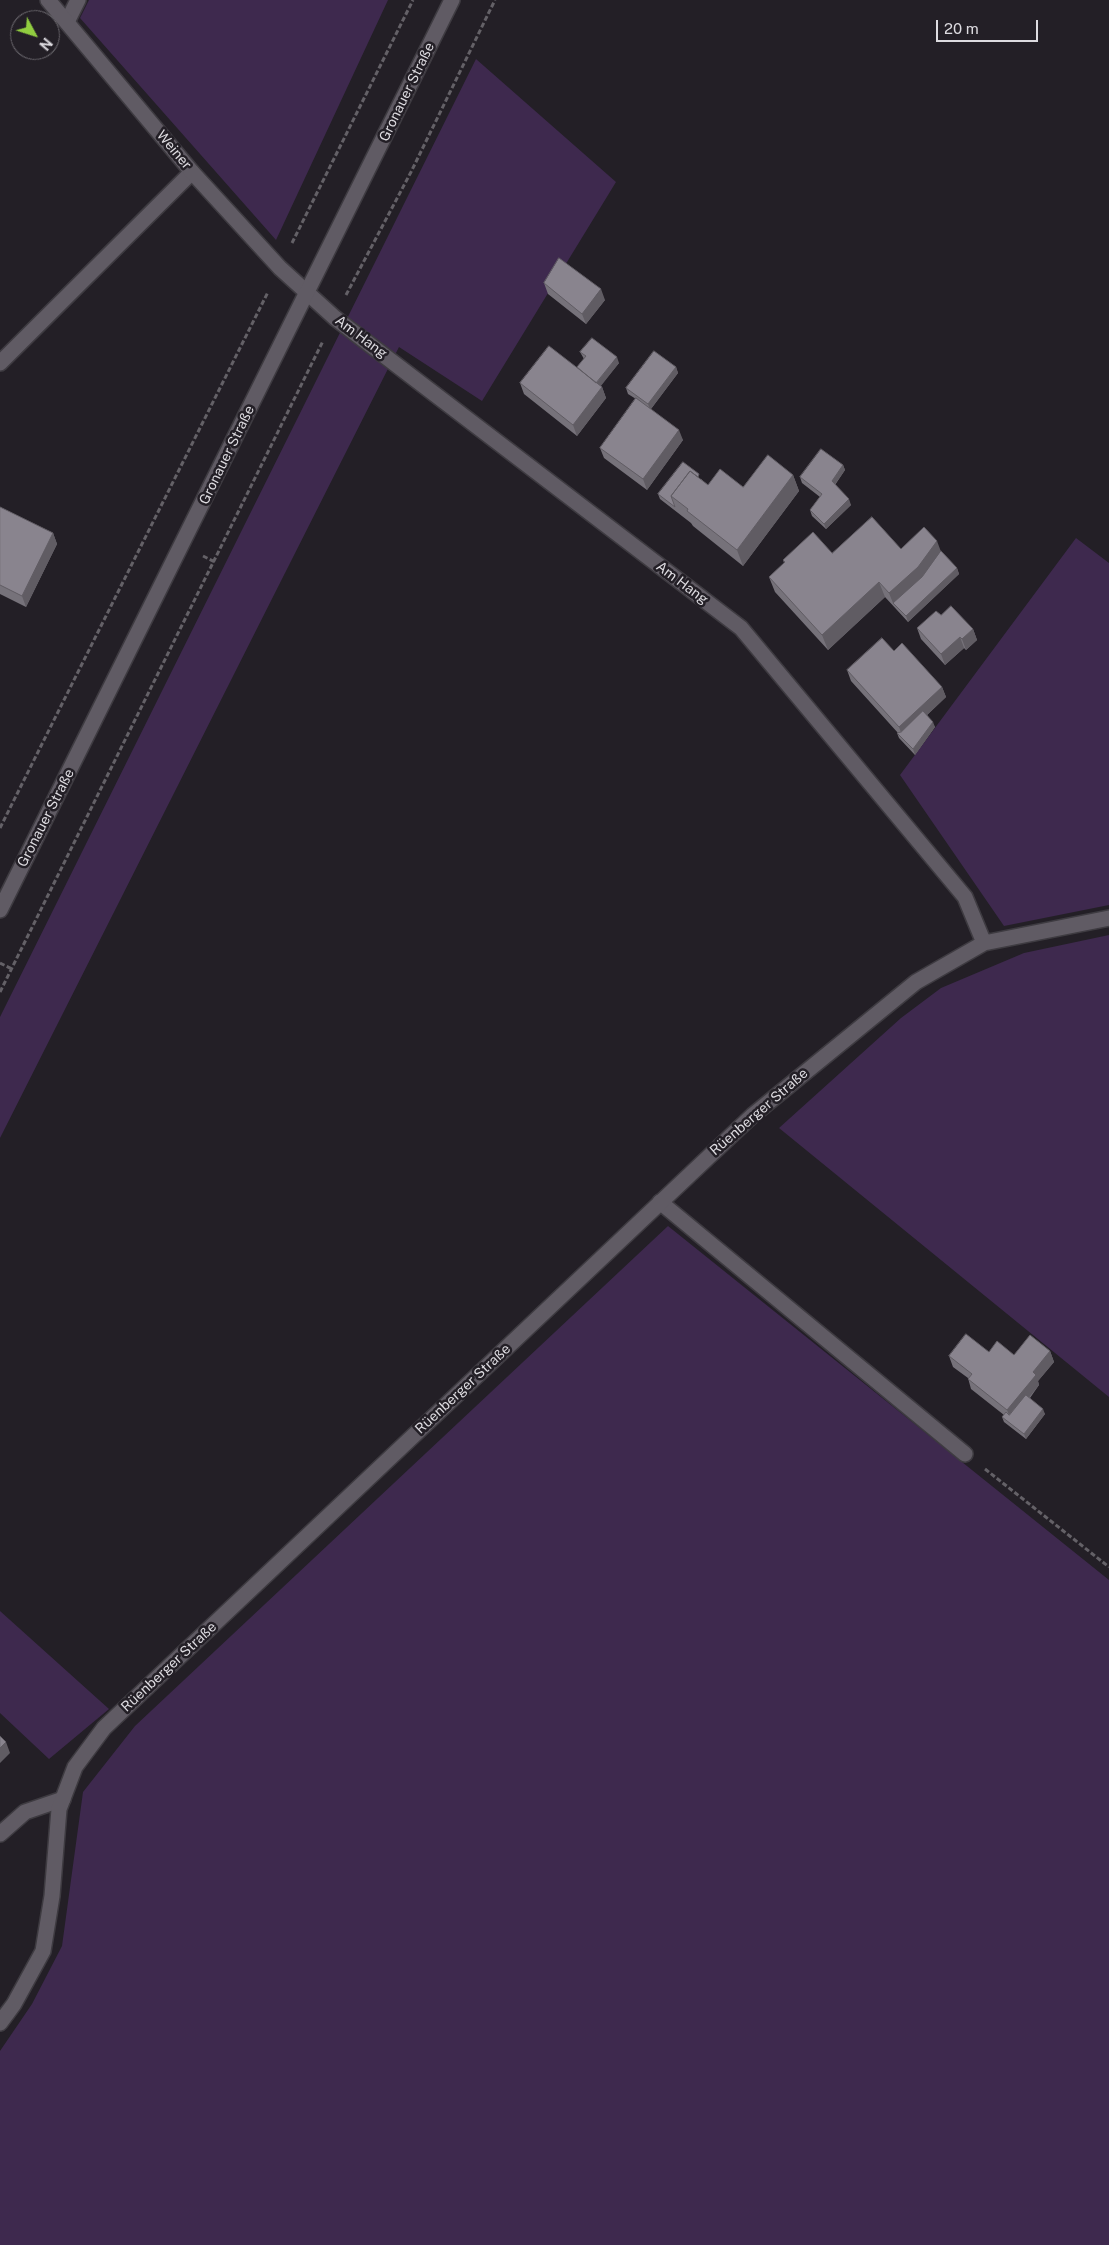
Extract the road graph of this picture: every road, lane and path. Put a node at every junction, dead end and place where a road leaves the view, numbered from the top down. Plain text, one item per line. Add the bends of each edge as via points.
1 (48, 0) edge
2 (78, 0) edge
3 (413, 0) edge
4 (452, 0) edge
5 (496, 0) edge
6 (68, 22) junction
7 (192, 172) junction
8 (280, 268) junction
9 (307, 294) junction
10 (335, 318) junction
11 (0, 363) edge
12 (0, 828) edge
13 (0, 910) edge
14 (1109, 918) edge
15 (984, 943) junction
16 (0, 964) edge
17 (12, 969) junction
18 (0, 992) edge
19 (660, 1202) junction
20 (965, 1454) joint
21 (1109, 1567) edge
22 (63, 1799) junction
23 (0, 1834) edge
24 (0, 2023) edge

1 - 6 street, Weiner
2 - 6 street
3 - 8 path
4 - 9 street, Gronauer Straße
5 - 10 path
6 - 7 street, Weiner
7 - 8 street, Weiner
7 - 11 street
8 - 9 street, Weiner
8 - 12 path
9 - 10 street, Am Hang
9 - 13 street, Gronauer Straße
10 - 15 street, Am Hang via 741,628 965,897
10 - 17 path
14 - 15 street, Rüenberger Straße
15 - 19 street, Rüenberger Straße via 916,982 753,1115
16 - 17 path
17 - 18 path
19 - 20 street
19 - 22 street, Rüenberger Straße via 104,1728 75,1767
20 - 21 path
22 - 23 street via 25,1812
22 - 24 street, Rüenberger Straße via 58,1809 52,1896 43,1952

